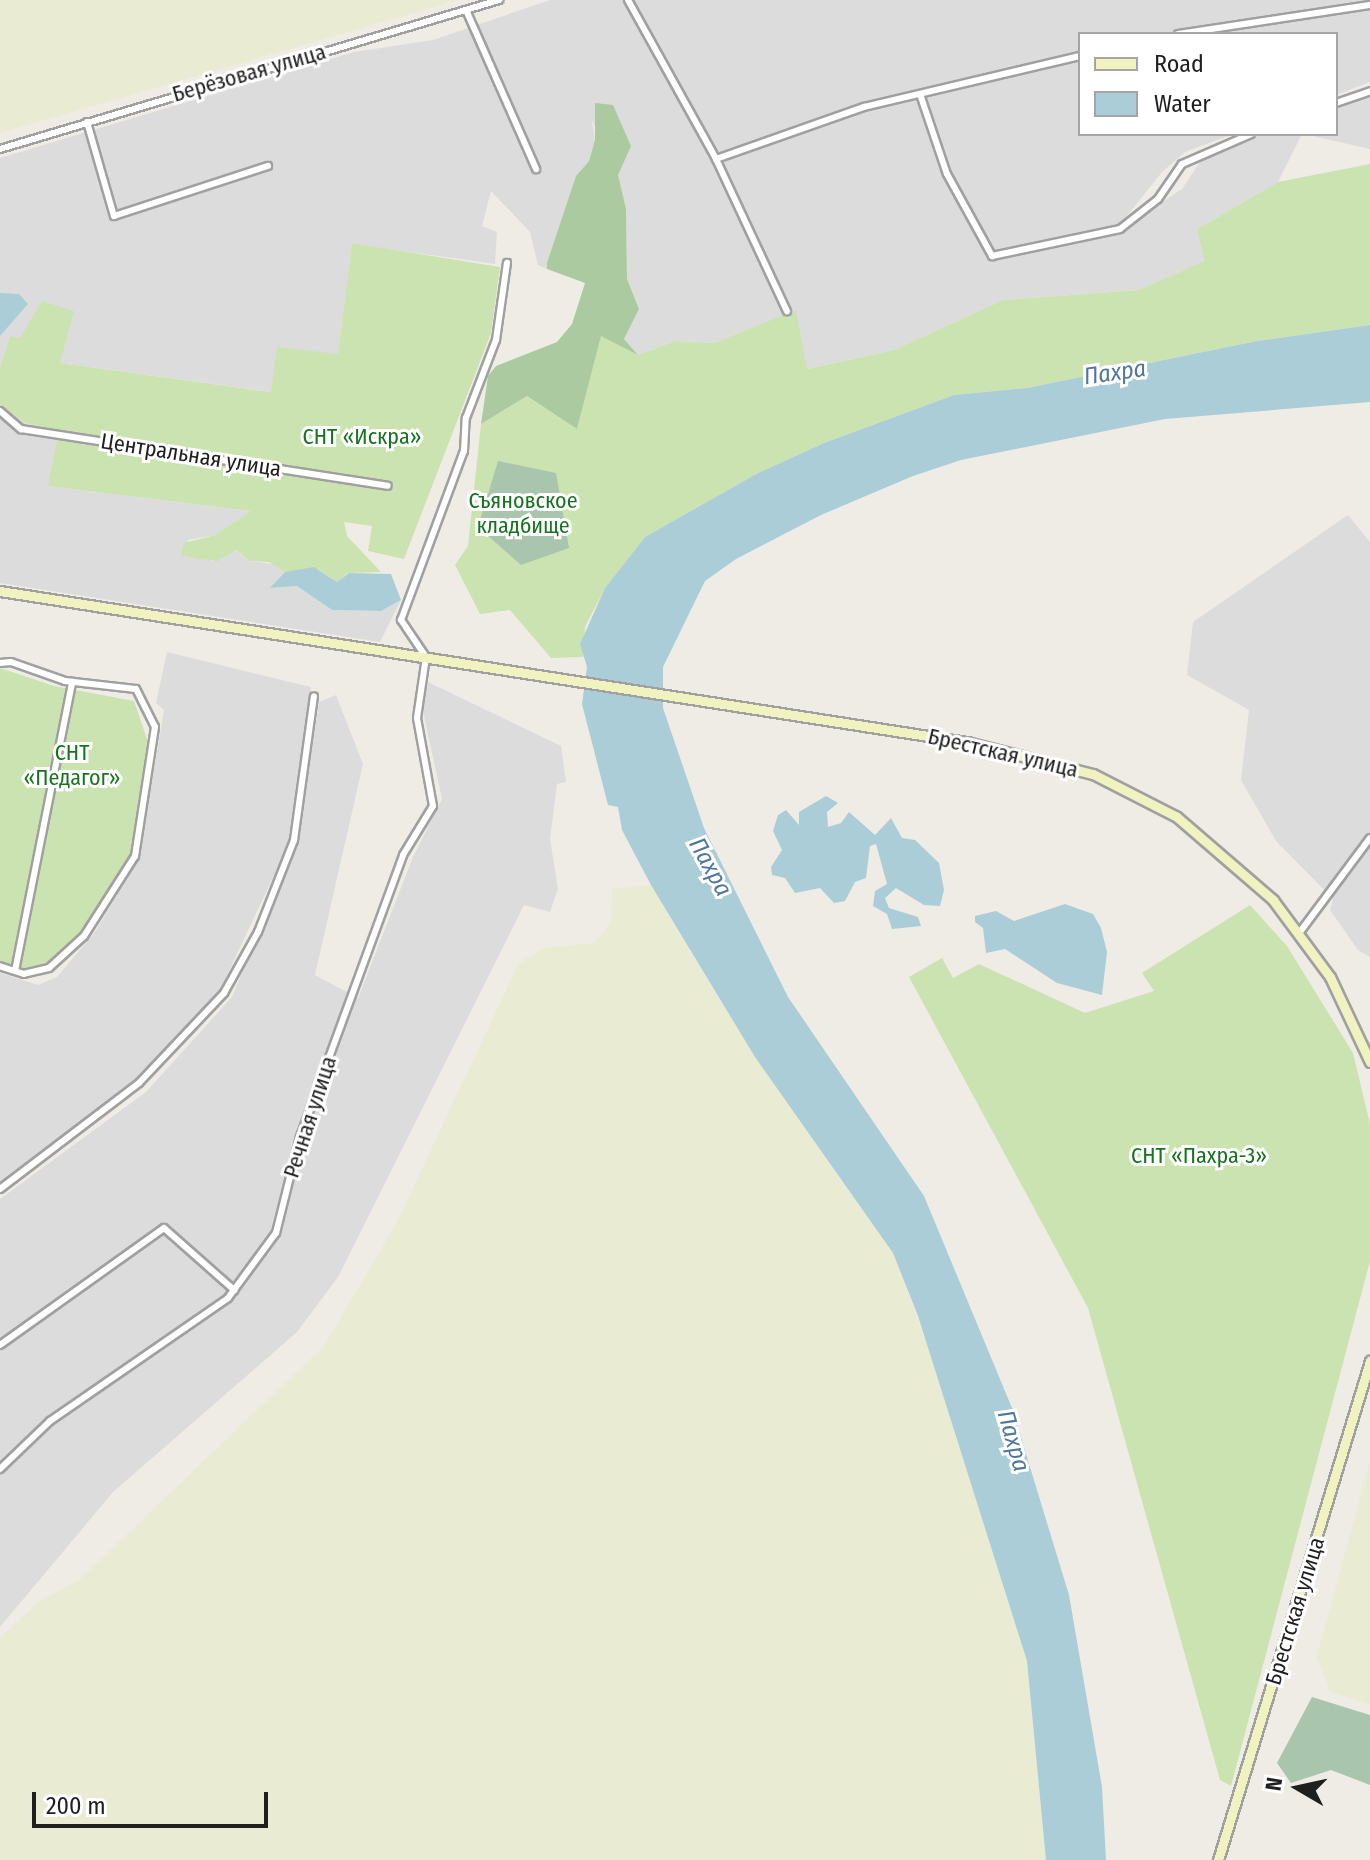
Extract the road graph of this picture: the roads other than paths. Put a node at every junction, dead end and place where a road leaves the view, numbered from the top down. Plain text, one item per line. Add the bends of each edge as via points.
1 (499, 0) edge
2 (628, 0) edge
3 (1370, 5) edge
4 (466, 10) junction
5 (1235, 26) junction
6 (1192, 32) edge
7 (1236, 32) edge
8 (1078, 56) edge
9 (1370, 91) edge
10 (920, 94) junction
11 (1338, 102) edge
12 (87, 122) junction
13 (1246, 136) edge
14 (0, 149) edge
15 (716, 159) junction
16 (268, 166) dead end
17 (536, 169) dead end
18 (507, 263) dead end
19 (787, 311) dead end
20 (0, 411) edge
21 (388, 486) dead end
22 (0, 591) edge
23 (426, 657) junction
24 (0, 663) edge
25 (72, 682) junction
26 (314, 696) dead end
27 (1370, 838) edge
28 (1300, 932) junction
29 (0, 966) edge
30 (15, 971) junction
31 (1370, 1062) edge
32 (0, 1189) edge
33 (234, 1290) junction
34 (0, 1345) edge
35 (1370, 1361) edge
36 (0, 1469) edge
37 (1218, 1860) edge

1 - 4 street, Берёзовая улица
2 - 15 street
3 - 5 street
4 - 12 street, Берёзовая улица
4 - 17 street
5 - 6 street
5 - 7 street
8 - 10 street
9 - 11 street
10 - 13 street via 947,174 992,256 1120,229 1158,199 1182,164
10 - 15 street via 783,132
12 - 14 street, Берёзовая улица
12 - 16 street via 114,216
15 - 19 street
18 - 23 street via 496,340 466,418 464,451 401,620
20 - 21 street, Центральная улица via 21,429
22 - 23 main road, Брестская улица
23 - 28 main road, Брестская улица via 1006,749 1093,774 1152,801 1212,842
23 - 33 street, Речная улица via 417,718 433,806 403,855 300,1137 276,1233
24 - 25 street
25 - 30 street
25 - 30 street via 136,689 155,727 148,794 135,856 84,936 49,968
26 - 32 street via 294,840 258,932 224,993 139,1083
27 - 28 street
28 - 31 main road, Брестская улица via 1344,1003
29 - 30 street
33 - 34 street via 164,1228
33 - 36 street, Речная улица via 50,1421
35 - 37 main road, Брестская улица

